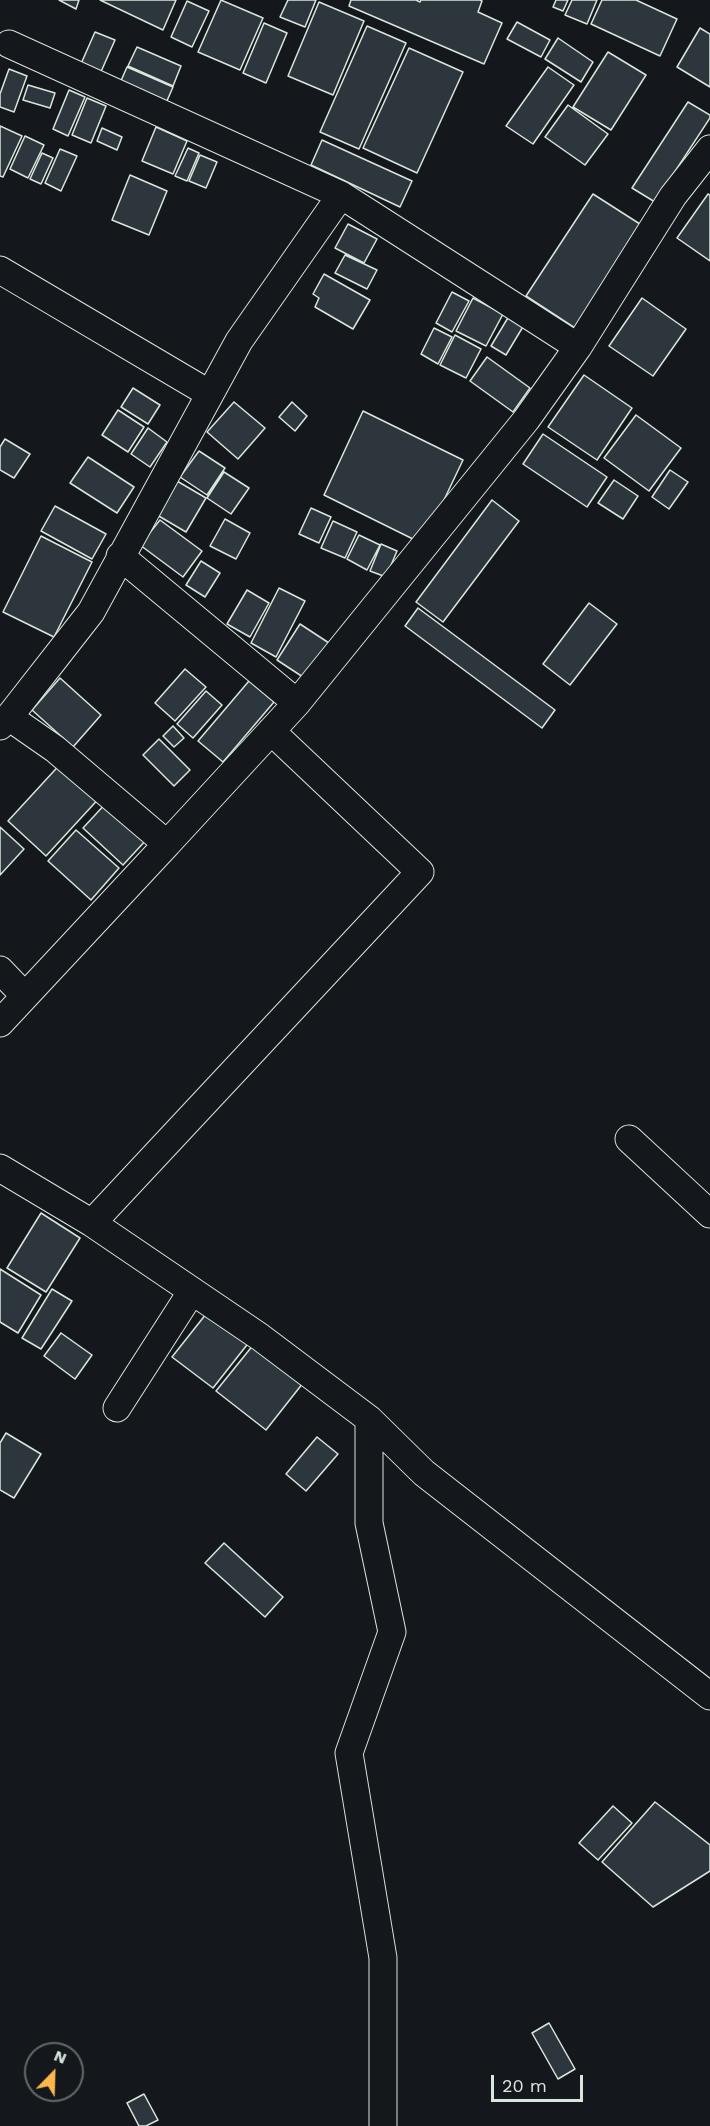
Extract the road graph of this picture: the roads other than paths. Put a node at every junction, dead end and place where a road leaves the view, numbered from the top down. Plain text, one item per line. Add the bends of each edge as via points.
1 (9, 44) dead end
2 (710, 148) edge
3 (341, 195) junction
4 (0, 270) edge
5 (578, 347) junction
6 (210, 394) junction
7 (120, 556) junction
8 (297, 703) junction
9 (4, 722) edge
10 (271, 730) junction
11 (167, 844) junction
12 (0, 970) edge
13 (24, 994) junction
14 (0, 1023) edge
15 (629, 1139) dead end
16 (0, 1168) edge
17 (710, 1214) edge
18 (92, 1223) junction
19 (192, 1291) junction
20 (117, 1408) dead end
21 (369, 1419) junction
22 (710, 1696) edge
23 (383, 2126) edge

1 - 3 street
2 - 5 street via 673,196
3 - 5 street
3 - 6 street via 239,341
4 - 6 street
5 - 8 street via 525,420
6 - 7 street
7 - 8 street
7 - 9 street via 91,612
8 - 10 street
9 - 11 street via 55,749
10 - 11 street
10 - 18 street via 420,872
11 - 13 street
12 - 13 street
13 - 14 street
15 - 17 street
16 - 18 street
18 - 19 street
19 - 20 street
19 - 21 street
21 - 22 street via 424,1473
21 - 23 street via 369,1523 392,1632 349,1753 383,1958

